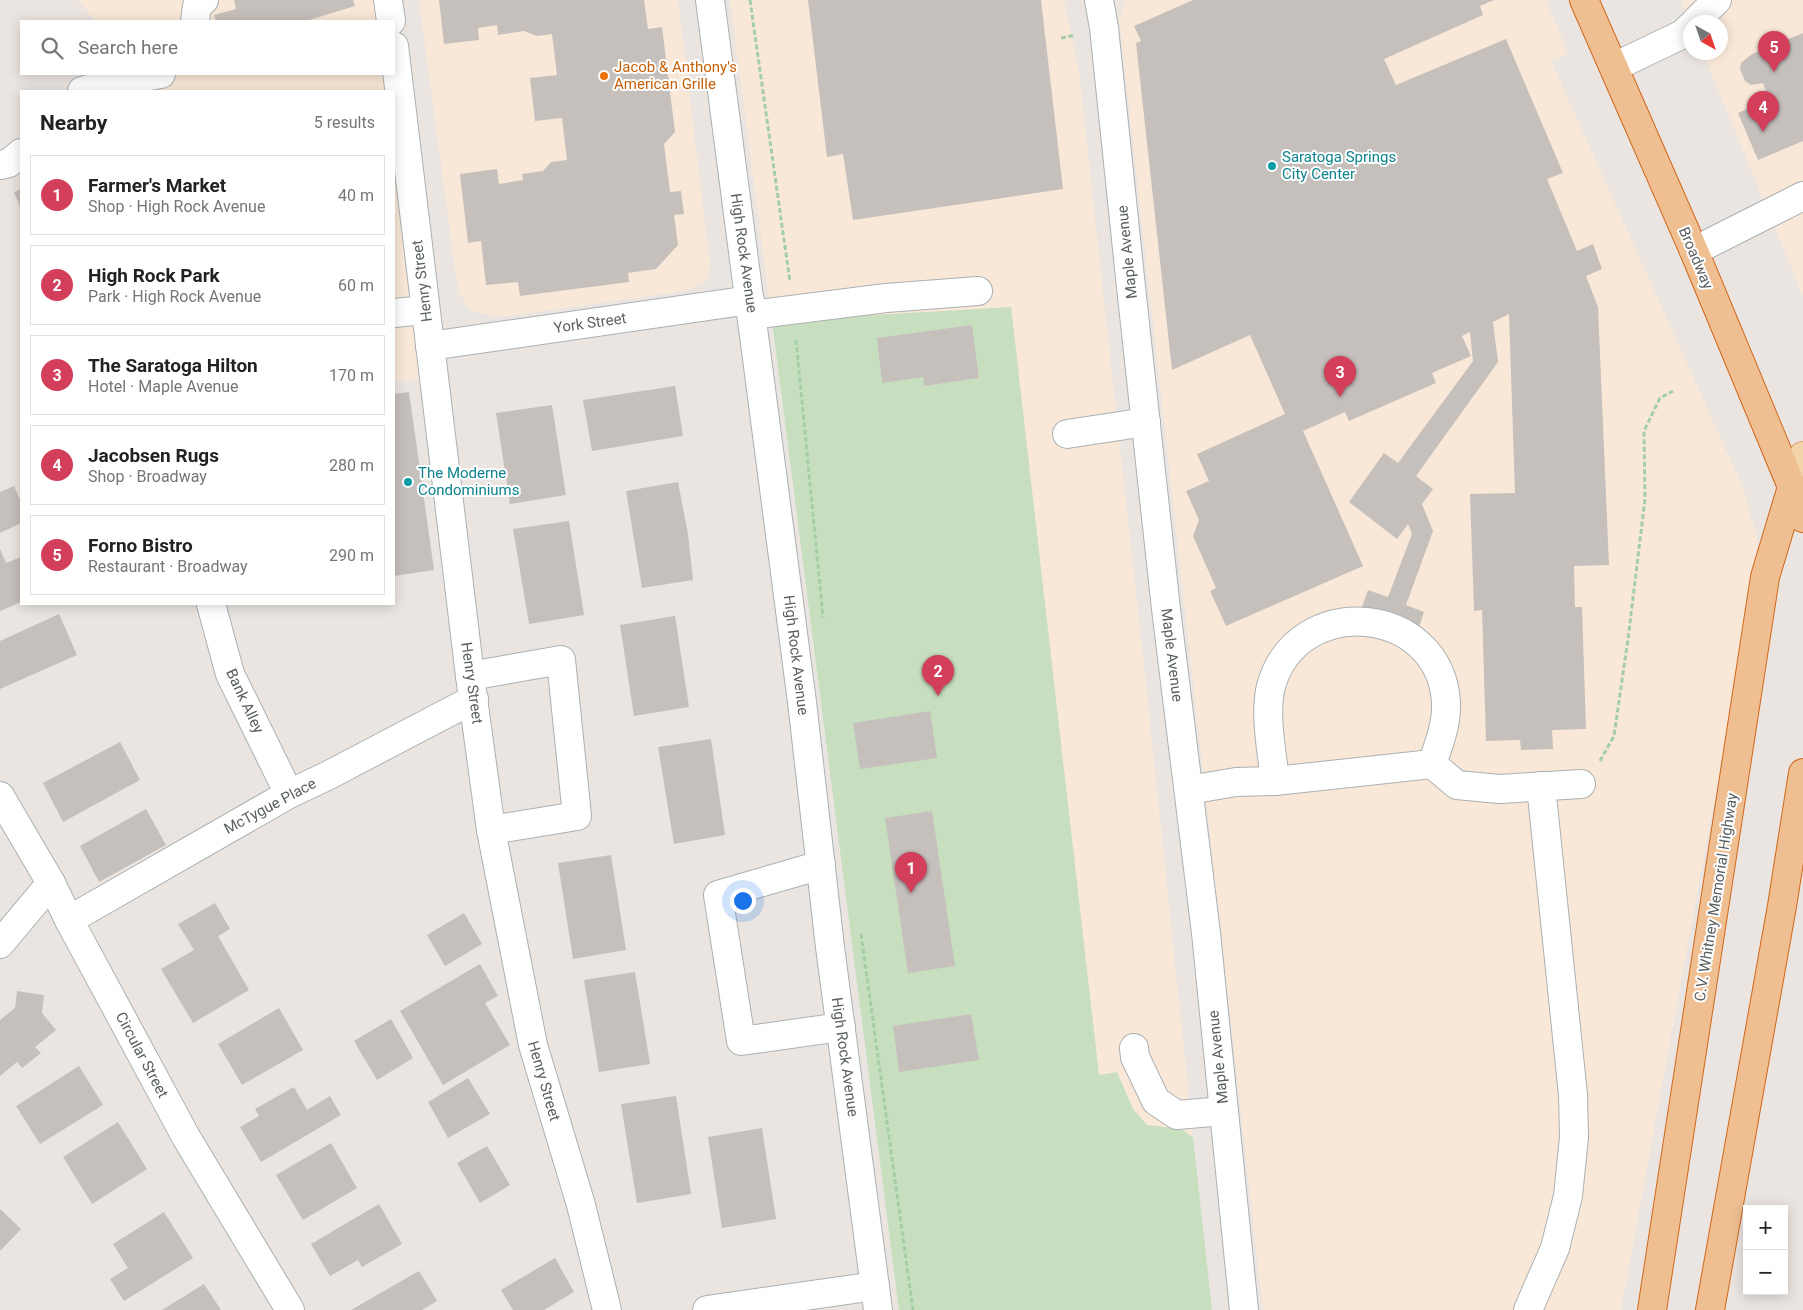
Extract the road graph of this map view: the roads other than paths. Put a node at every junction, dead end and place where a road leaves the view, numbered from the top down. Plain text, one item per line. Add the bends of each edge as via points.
1 (204, 0) edge
2 (388, 0) edge
3 (710, 0) edge
4 (1099, 0) edge
5 (1584, 0) edge
6 (1717, 0) edge
7 (1702, 15) edge
8 (195, 20) edge
9 (391, 20) edge
10 (1683, 34) edge
11 (395, 63) edge
12 (1614, 67) junction
13 (158, 75) edge
14 (131, 86) edge
15 (85, 90) edge
16 (399, 130) edge
17 (20, 154) edge
18 (0, 165) edge
19 (1803, 196) edge
20 (1694, 251) junction
21 (978, 291) dead end
22 (751, 307) junction
23 (425, 310) junction
24 (395, 313) edge
25 (430, 346) junction
26 (1146, 422) junction
27 (1067, 434) dead end
28 (1803, 456) edge
29 (1792, 487) junction
30 (1803, 518) edge
31 (211, 605) edge
32 (472, 687) junction
33 (1432, 764) junction
34 (1803, 774) edge
35 (1275, 780) junction
36 (1581, 784) road end
37 (1541, 786) junction
38 (1189, 790) junction
39 (289, 794) junction
40 (0, 796) edge
41 (491, 830) junction
42 (821, 865) junction
43 (51, 883) junction
44 (69, 920) junction
45 (0, 944) edge
46 (841, 1026) junction
47 (1134, 1048) dead end
48 (1224, 1112) junction
49 (877, 1298) edge
50 (290, 1310) edge
51 (607, 1310) edge
52 (707, 1310) edge
53 (1244, 1310) edge
54 (1528, 1310) edge
55 (1652, 1310) edge
56 (1710, 1310) edge

1 - 8 street via 197,6
2 - 9 street
3 - 22 street, High Rock Avenue
4 - 26 street, Maple Avenue
5 - 12 highway, Broadway
6 - 7 street
10 - 12 street
11 - 16 street, Henry Street
12 - 20 highway, Broadway
13 - 14 street
14 - 15 street via 104,84
16 - 23 street, Henry Street
17 - 18 street via 9,163
19 - 20 street
20 - 29 highway, Broadway
21 - 22 street, York Street via 794,310
22 - 25 street, York Street
22 - 42 street, High Rock Avenue
23 - 24 street
23 - 25 street, Henry Street
25 - 32 street, Henry Street
26 - 27 street
26 - 38 street, Maple Avenue
28 - 29 main road
29 - 30 highway, Broadway
29 - 55 highway, C.V. Whitney Memorial Highway via 1765,577
31 - 39 street, Bank Alley via 230,674
32 - 39 street, McTygue Place via 327,776
32 - 41 street, Henry Street
32 - 41 street, McTygue Place via 561,660 577,816
33 - 35 street
33 - 35 street via 1446,718 1444,691 1434,665 1424,650 1394,628 1377,622 1338,622 1303,638 1278,668 1268,706
33 - 37 street via 1457,785
34 - 56 highway
35 - 38 street via 1236,782
36 - 37 street
37 - 54 street via 1573,1095 1574,1137 1568,1196 1555,1248
38 - 48 street, Maple Avenue
39 - 44 street, McTygue Place
40 - 43 street, Circular Street
41 - 51 street, Henry Street via 533,1046 581,1205
42 - 46 street, High Rock Avenue
42 - 46 street via 718,895 741,1041
43 - 44 street, Circular Street
43 - 45 street
44 - 50 street, Circular Street via 186,1137
46 - 49 street, High Rock Avenue
47 - 48 street via 1135,1058 1156,1101 1177,1115
48 - 53 street, Maple Avenue
49 - 52 street

